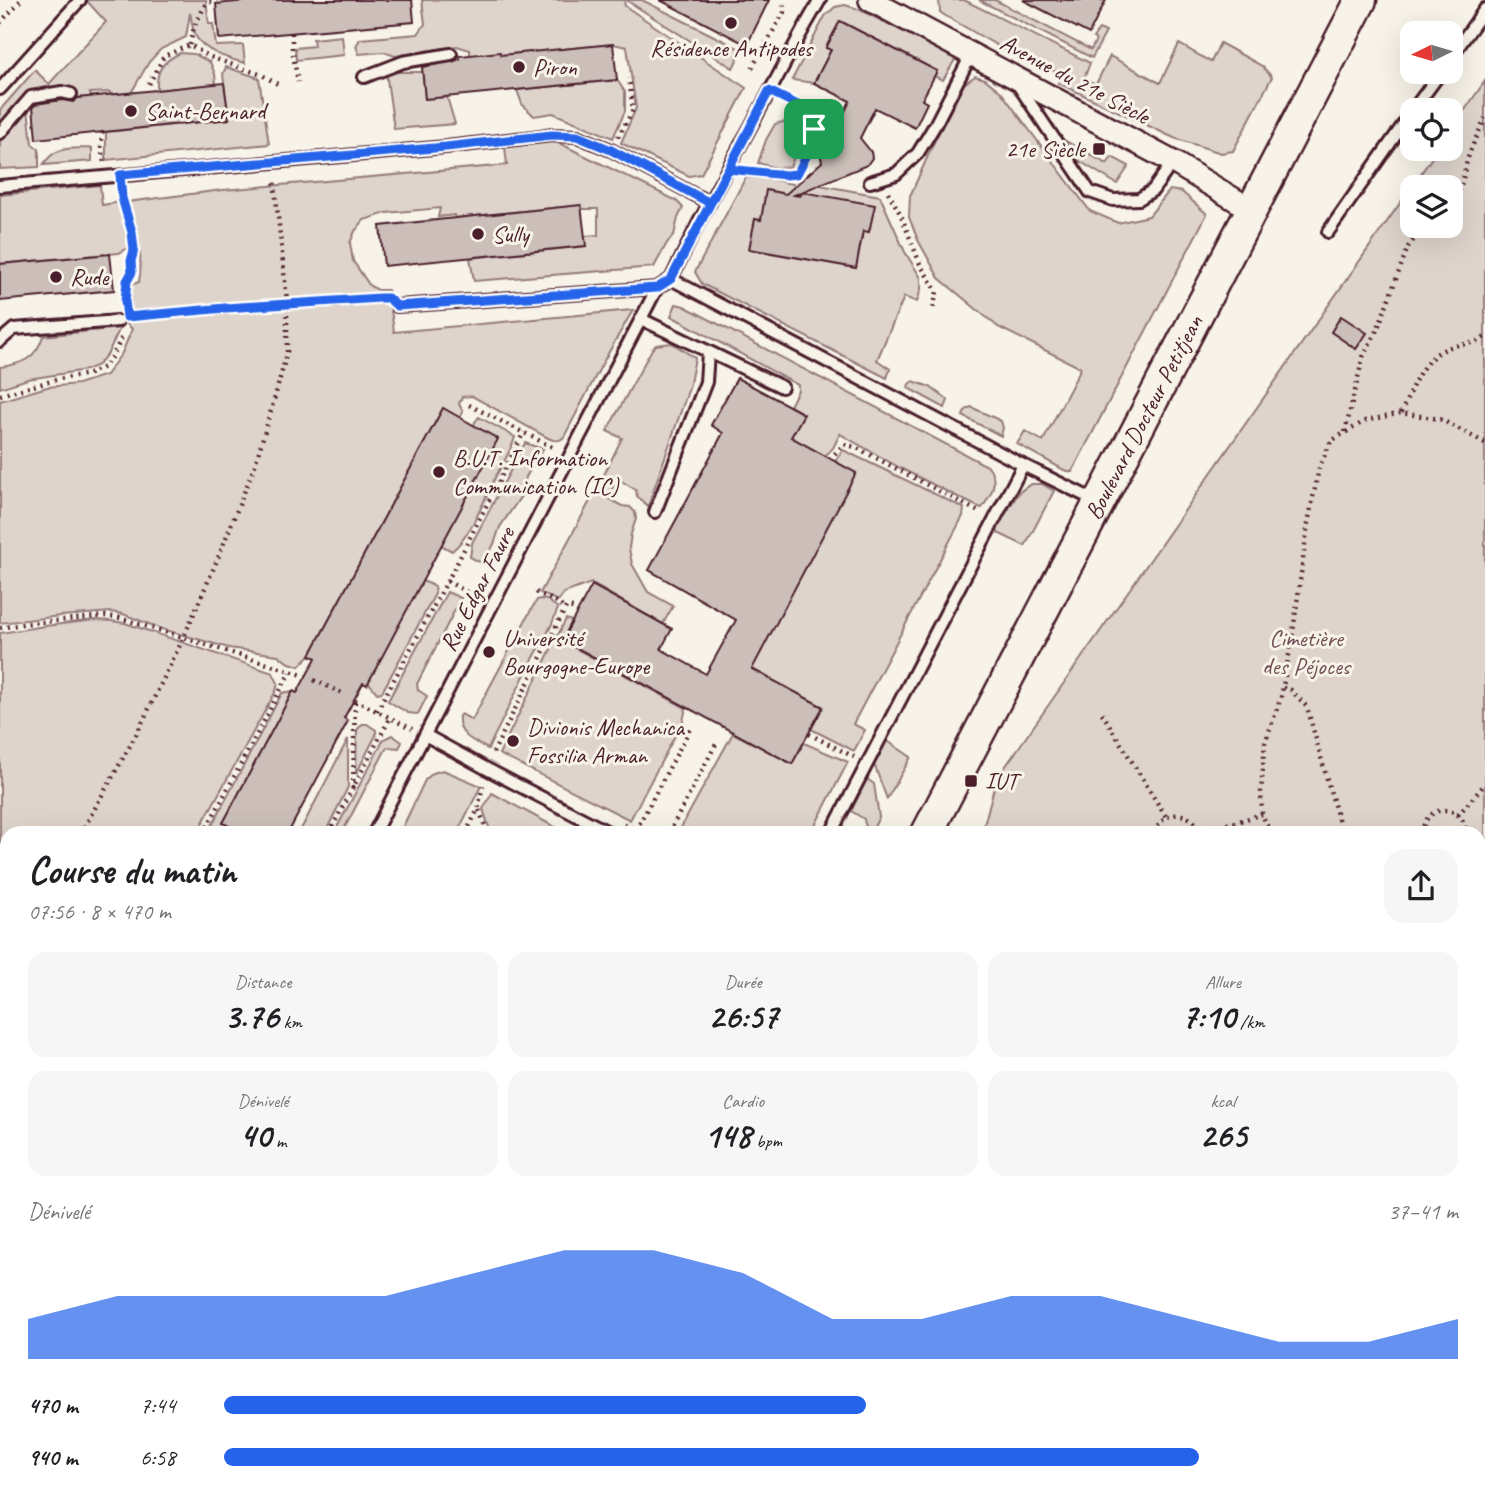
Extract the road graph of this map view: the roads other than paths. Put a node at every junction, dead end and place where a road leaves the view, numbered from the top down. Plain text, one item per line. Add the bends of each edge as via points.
1 (79, 0) edge
2 (820, 0) edge
3 (870, 0) edge
4 (1361, 0) edge
5 (1485, 9) edge
6 (1463, 40) edge
7 (972, 53) junction
8 (450, 54) dead end
9 (1010, 73) junction
10 (364, 77) dead end
11 (0, 89) edge
12 (71, 94) dead end
13 (1400, 130) edge
14 (0, 133) edge
15 (1174, 162) junction
16 (874, 181) road end
17 (0, 186) edge
18 (710, 203) junction
19 (1252, 210) junction
20 (1328, 232) dead end
21 (671, 279) junction
22 (657, 288) junction
23 (397, 306) road end
24 (641, 319) junction
25 (118, 321) road end
26 (0, 341) edge
27 (708, 352) junction
28 (782, 387) dead end
29 (1023, 465) junction
30 (1100, 502) junction
31 (655, 512) dead end
32 (425, 735) junction
33 (378, 826) edge
34 (596, 826) edge
35 (835, 826) edge
36 (931, 826) edge

1 - 11 lane
2 - 18 lane
3 - 7 street, Avenue du 21e Siècle
4 - 19 main road, Boulevard Docteur Petitjean
5 - 6 lane
7 - 9 street, Avenue du 21e Siècle
7 - 16 lane via 918,153 896,174
8 - 10 lane via 403,62
9 - 15 street, Avenue du 21e Siècle
9 - 15 lane via 1090,192 1113,200 1139,199 1153,190
12 - 14 lane via 31,96
13 - 20 lane
15 - 19 street, Avenue du 21e Siècle
17 - 18 lane via 552,135 577,136 611,150
18 - 21 lane
19 - 30 main road, Boulevard Docteur Petitjean
21 - 22 lane, Rue Edgar Faure
21 - 29 lane
22 - 23 lane
22 - 24 lane, Rue Edgar Faure
24 - 27 lane
24 - 32 lane, Rue Edgar Faure
25 - 26 lane via 14,329
27 - 28 lane
27 - 31 lane via 706,382
29 - 30 lane
29 - 35 lane
30 - 36 main road, Boulevard Docteur Petitjean
32 - 33 lane, Rue Edgar Faure
32 - 34 lane

